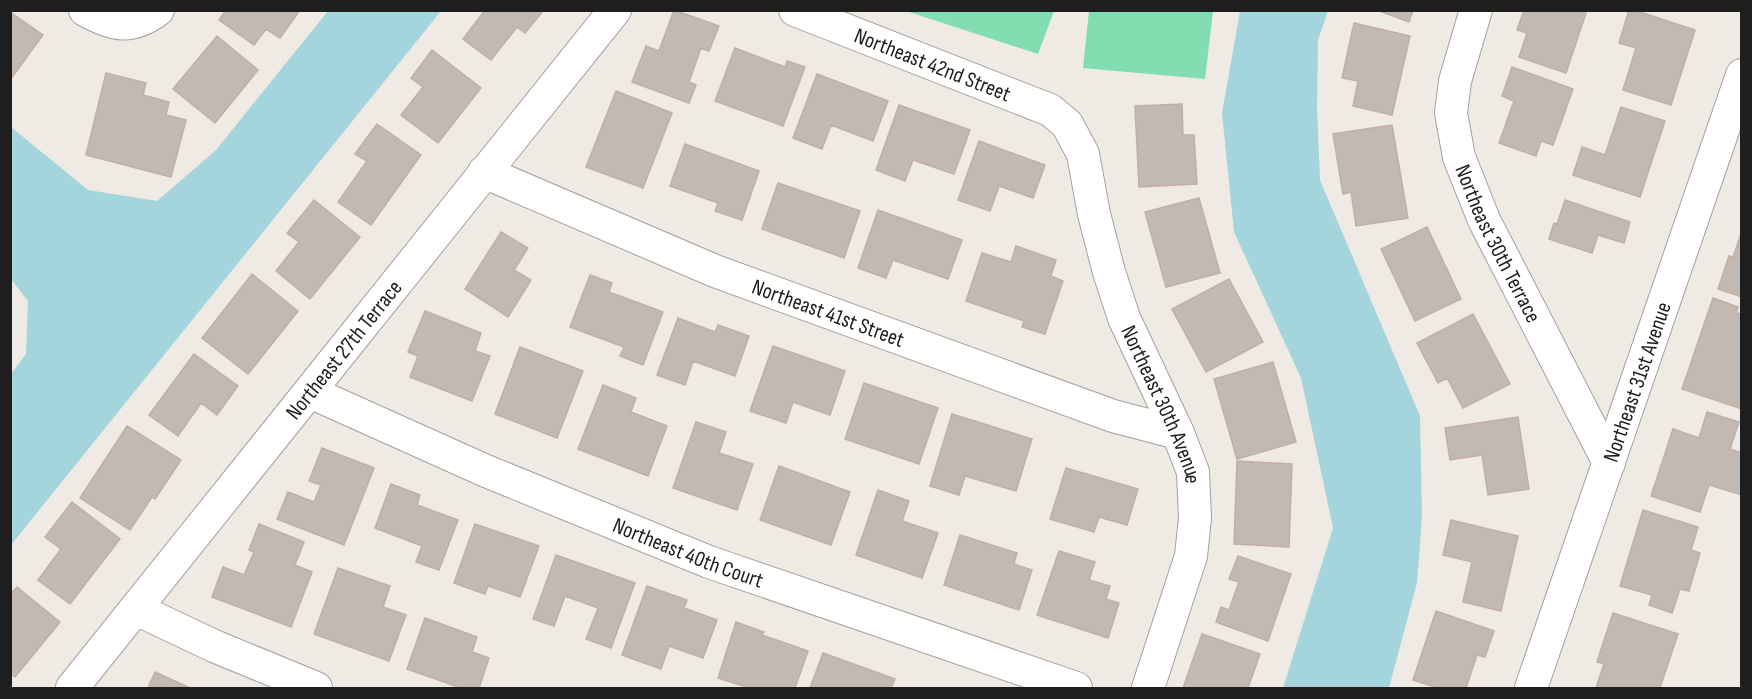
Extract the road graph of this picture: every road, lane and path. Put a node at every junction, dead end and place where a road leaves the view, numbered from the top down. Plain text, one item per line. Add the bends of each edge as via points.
1 (85, 10) edge
2 (158, 10) edge
3 (615, 10) edge
4 (795, 10) edge
5 (1476, 10) edge
6 (1742, 75) edge
7 (1067, 124) joint
8 (484, 172) junction
9 (310, 392) junction
10 (1178, 433) junction
11 (1609, 463) junction
12 (136, 609) junction
13 (72, 688) edge
14 (316, 688) edge
15 (1076, 688) edge
16 (1148, 688) edge
17 (1531, 688) edge

1 - 2 street via 105,21 124,25 146,19
3 - 8 street, Northeast 27th Terrace
4 - 7 street, Northeast 42nd Street via 1050,110
5 - 11 street, Northeast 30th Terrace via 1455,81 1451,113 1459,157 1484,220
6 - 11 street, Northeast 31st Avenue
7 - 10 street, Northeast 30th Avenue via 1083,154 1094,214 1124,318
8 - 9 street, Northeast 27th Terrace
8 - 10 street, Northeast 41st Street via 715,271 1113,416
9 - 12 street, Northeast 27th Terrace
9 - 15 street, Northeast 40th Court via 486,471 709,562
10 - 16 street, Northeast 30th Avenue via 1193,472 1195,518 1191,556
11 - 17 street, Northeast 31st Avenue
12 - 13 street, Northeast 27th Terrace
12 - 14 street

